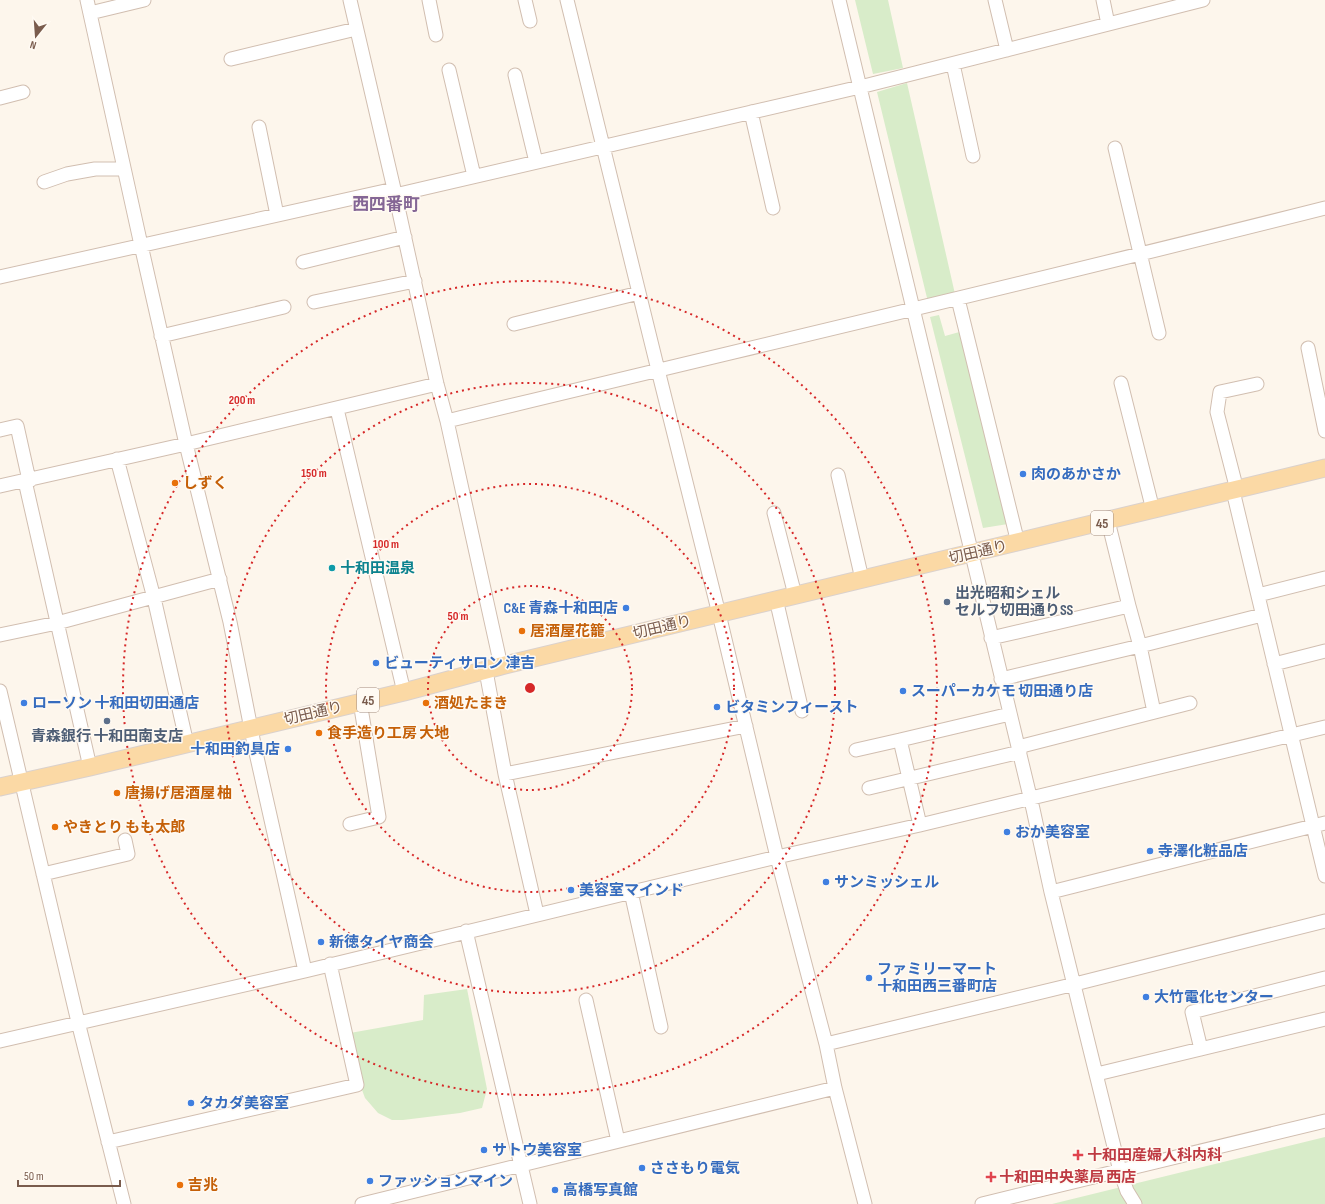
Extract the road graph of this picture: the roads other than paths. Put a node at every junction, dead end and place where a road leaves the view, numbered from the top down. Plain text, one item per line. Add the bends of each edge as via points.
1 (87, 0) edge
2 (144, 0) edge
3 (350, 0) edge
4 (429, 0) edge
5 (524, 0) edge
6 (567, 0) edge
7 (839, 0) edge
8 (995, 0) edge
9 (1102, 0) edge
10 (1203, 0) edge
11 (90, 13) junction
12 (530, 22) dead end
13 (1108, 24) junction
14 (356, 29) junction
15 (436, 35) dead end
16 (1007, 50) junction
17 (231, 59) dead end
18 (953, 64) junction
19 (449, 70) dead end
20 (515, 75) dead end
21 (860, 87) junction
22 (24, 92) dead end
23 (0, 98) edge
24 (751, 112) junction
25 (259, 127) dead end
26 (603, 147) junction
27 (1115, 148) dead end
28 (973, 156) dead end
29 (536, 162) junction
30 (124, 169) junction
31 (474, 176) junction
32 (44, 182) dead end
33 (395, 192) junction
34 (773, 208) dead end
35 (1325, 208) edge
36 (277, 215) junction
37 (405, 237) junction
38 (141, 245) junction
39 (1141, 255) junction
40 (303, 262) dead end
41 (0, 277) edge
42 (415, 281) junction
43 (639, 293) junction
44 (958, 299) junction
45 (314, 302) dead end
46 (284, 307) dead end
47 (914, 310) junction
48 (514, 324) dead end
49 (1160, 332) dead end
50 (161, 336) junction
51 (1308, 348) dead end
52 (658, 370) junction
53 (1121, 383) dead end
54 (437, 384) junction
55 (1258, 384) dead end
56 (337, 409) junction
57 (447, 421) junction
58 (0, 430) edge
59 (1325, 431) edge
60 (186, 444) junction
61 (118, 459) junction
62 (1325, 468) edge
63 (838, 475) dead end
64 (28, 480) junction
65 (0, 486) edge
66 (1235, 490) junction
67 (1153, 510) junction
68 (774, 513) dead end
69 (1108, 521) junction
70 (1018, 543) junction
71 (971, 554) junction
72 (1325, 578) edge
73 (220, 579) junction
74 (862, 580) junction
75 (795, 595) junction
76 (1258, 595) junction
77 (154, 598) junction
78 (776, 599) junction
79 (1129, 606) junction
80 (719, 614) junction
81 (1262, 615) junction
82 (57, 623) junction
83 (0, 635) edge
84 (991, 638) junction
85 (1140, 646) junction
86 (1325, 651) edge
87 (1274, 664) junction
88 (493, 668) junction
89 (1001, 679) junction
90 (0, 691) edge
91 (404, 692) junction
92 (360, 702) junction
93 (1190, 703) dead end
94 (802, 711) dead end
95 (1154, 712) junction
96 (1010, 714) junction
97 (746, 726) junction
98 (1325, 727) edge
99 (251, 728) junction
100 (1291, 736) junction
101 (900, 740) junction
102 (187, 744) junction
103 (856, 750) dead end
104 (1019, 750) junction
105 (90, 768) junction
106 (505, 774) junction
107 (909, 779) junction
108 (22, 782) junction
109 (0, 788) edge
110 (869, 788) dead end
111 (1031, 797) junction
112 (350, 824) dead end
113 (920, 824) junction
114 (1319, 825) edge
115 (125, 840) dead end
116 (777, 857) junction
117 (43, 874) junction
118 (1325, 876) edge
119 (631, 892) junction
120 (1051, 892) junction
121 (537, 914) junction
122 (1325, 922) edge
123 (466, 931) junction
124 (330, 964) junction
125 (305, 971) junction
126 (1325, 978) edge
127 (1075, 984) junction
128 (586, 1000) dead end
129 (1325, 1019) edge
130 (78, 1022) junction
131 (661, 1027) dead end
132 (0, 1040) edge
133 (826, 1044) junction
134 (1201, 1049) junction
135 (1097, 1074) junction
136 (835, 1088) junction
137 (1325, 1121) edge
138 (618, 1141) junction
139 (108, 1142) junction
140 (521, 1165) junction
141 (1120, 1171) junction
142 (124, 1204) edge
143 (362, 1204) edge
144 (530, 1204) edge
145 (865, 1204) edge
146 (982, 1204) edge
147 (1135, 1204) edge

1 - 11 street
2 - 11 street
3 - 14 street
4 - 15 street
5 - 12 street
6 - 26 street
7 - 21 street
8 - 16 street
9 - 13 street
10 - 13 street
11 - 30 street
13 - 16 street
14 - 17 street
14 - 33 street
16 - 18 street
18 - 21 street
18 - 28 street
19 - 31 street
20 - 29 street
21 - 24 street
21 - 47 street
22 - 23 street
24 - 26 street
24 - 34 street
25 - 36 street
26 - 29 street
26 - 43 street
27 - 39 street
29 - 31 street
30 - 32 street via 95,169 67,174
30 - 38 street
31 - 33 street
33 - 36 street
33 - 37 street
35 - 39 street
36 - 38 street
37 - 40 street
37 - 42 street
38 - 41 street
38 - 50 street
39 - 44 street
39 - 49 street
42 - 45 street
42 - 54 street
43 - 48 street
43 - 52 street
44 - 47 street
44 - 70 street
46 - 50 street
47 - 52 street
47 - 71 street
50 - 60 street
51 - 59 street
52 - 57 street
52 - 80 street
53 - 67 street
54 - 56 street
54 - 57 street
55 - 66 street via 1220,392 1217,412
56 - 60 street
56 - 91 street
57 - 88 street
58 - 64 street via 17,426
60 - 61 street
60 - 73 street
61 - 64 street
61 - 77 street
62 - 66 main road, 切田通り / 45
63 - 74 street
64 - 65 street
64 - 82 street
66 - 67 main road, 切田通り / 45
66 - 76 street
67 - 69 main road, 切田通り / 45
68 - 75 street
69 - 70 main road, 切田通り / 45
69 - 79 street
70 - 71 main road, 切田通り / 45
71 - 74 main road, 切田通り / 45
71 - 84 street
72 - 76 street
73 - 77 street
73 - 99 street
74 - 75 main road, 切田通り / 45
75 - 78 main road, 切田通り / 45
76 - 81 street
77 - 82 street
77 - 102 street
78 - 80 main road, 切田通り / 45
78 - 94 street
79 - 84 street
79 - 85 street
80 - 88 main road, 切田通り / 45
80 - 97 street
81 - 85 street
81 - 87 street
82 - 83 street
82 - 105 street
84 - 89 street
85 - 89 street
85 - 95 street
86 - 87 street
87 - 100 street
88 - 91 main road, 切田通り / 45
88 - 106 street
89 - 96 street
90 - 108 street
91 - 92 main road, 切田通り / 45
92 - 99 main road, 切田通り / 45
92 - 112 street via 379,817
93 - 95 street
95 - 104 street
96 - 101 street
96 - 104 street
97 - 106 street
97 - 116 street
98 - 100 street
99 - 102 main road, 切田通り / 45
99 - 125 street
100 - 111 street
100 - 114 street
101 - 103 street
101 - 107 street
102 - 105 main road, 切田通り / 45
104 - 107 street
104 - 111 street
105 - 108 main road, 切田通り / 45
106 - 121 street
107 - 110 street
107 - 113 street
108 - 109 main road, 切田通り / 45
108 - 117 street
111 - 113 street
111 - 120 street
113 - 116 street
114 - 118 street
114 - 120 street
115 - 117 street via 128,854
116 - 119 street
116 - 133 street
117 - 130 street
119 - 121 street
119 - 131 street
120 - 127 street
121 - 123 street
122 - 127 street
123 - 124 street
123 - 140 street
124 - 125 street
124 - 139 street via 357,1085
125 - 130 street
126 - 134 street via 1192,1012
127 - 133 street
127 - 135 street
128 - 138 street
129 - 134 street
130 - 132 street
130 - 139 street
133 - 136 street
134 - 135 street
135 - 141 street
136 - 138 street
136 - 145 street
137 - 141 street
138 - 140 street
139 - 142 street
140 - 143 street
140 - 144 street
141 - 146 street
141 - 147 street

